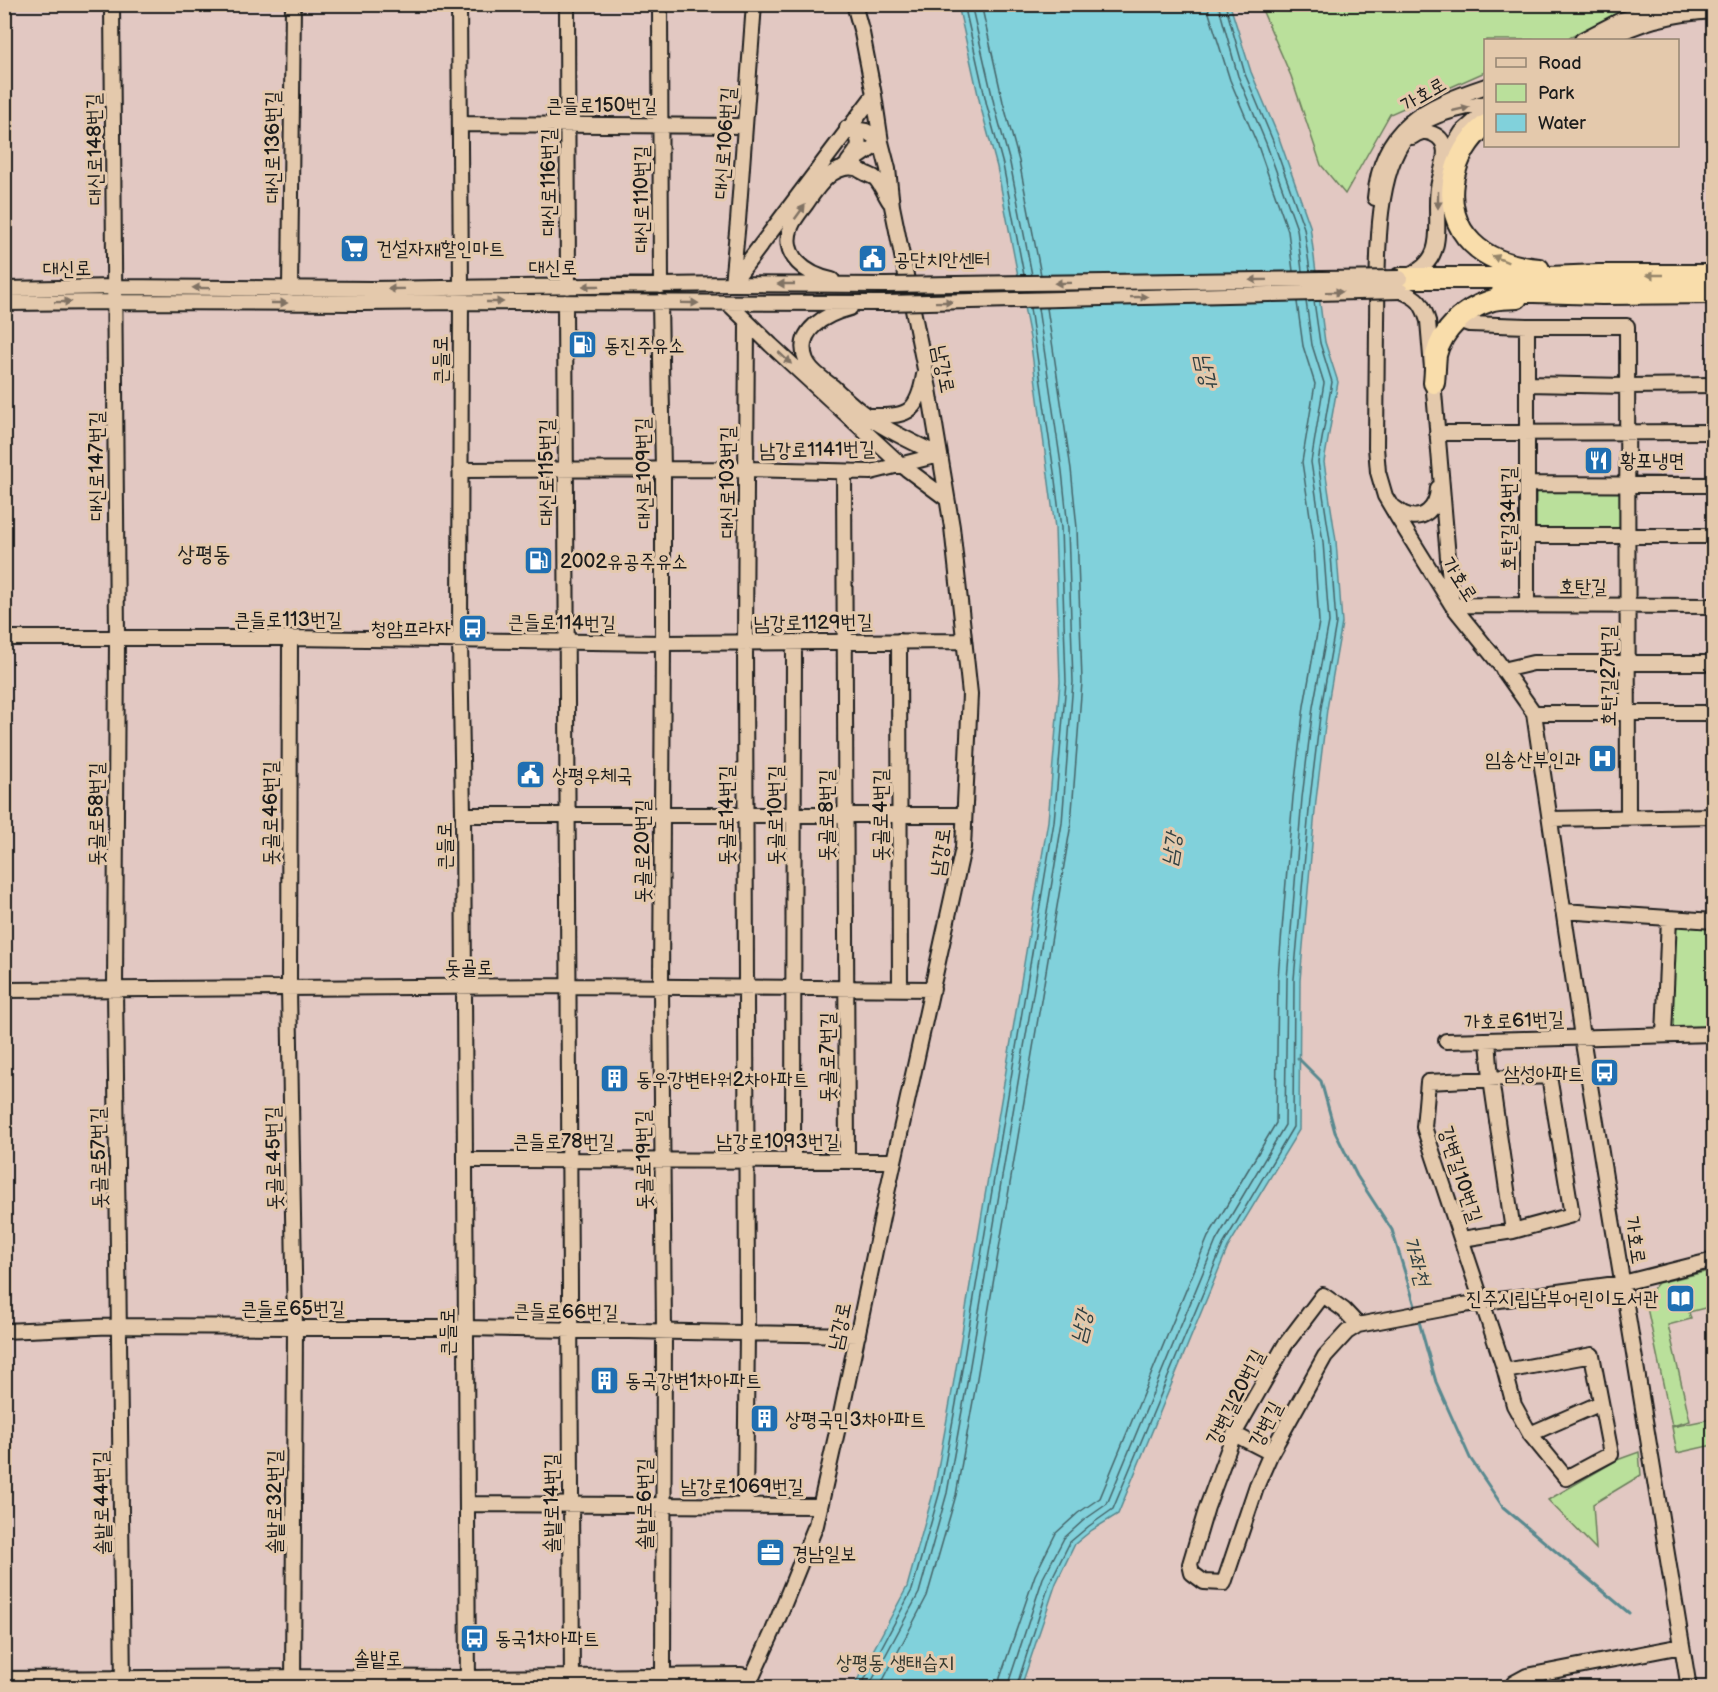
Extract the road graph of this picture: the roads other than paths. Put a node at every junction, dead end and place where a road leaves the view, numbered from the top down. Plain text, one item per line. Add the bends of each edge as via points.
1 (112, 4) edge
2 (293, 4) edge
3 (459, 4) edge
4 (567, 4) edge
5 (660, 4) edge
6 (754, 4) edge
7 (854, 4) edge
8 (1677, 4) edge
9 (1713, 11) edge
10 (1584, 39) edge
11 (1609, 39) edge
12 (1484, 86) edge
13 (874, 94) junction
14 (1484, 103) edge
15 (1484, 112) edge
16 (460, 124) junction
17 (567, 125) junction
18 (660, 125) junction
19 (745, 126) junction
20 (1484, 126) edge
21 (850, 129) junction
22 (881, 142) junction
23 (1395, 157) junction
24 (1444, 160) junction
25 (843, 168) junction
26 (892, 206) junction
27 (1378, 254) junction
28 (1713, 275) edge
29 (732, 284) junction
30 (858, 284) junction
31 (1600, 284) junction
32 (1400, 285) junction
33 (661, 286) junction
34 (461, 287) junction
35 (568, 287) junction
36 (4, 289) edge
37 (291, 289) junction
38 (1713, 293) edge
39 (115, 294) junction
40 (460, 302) junction
41 (565, 302) junction
42 (660, 302) junction
43 (4, 303) edge
44 (728, 303) junction
45 (866, 304) junction
46 (1458, 320) junction
47 (747, 322) junction
48 (1527, 326) junction
49 (924, 370) junction
50 (1434, 383) junction
51 (1527, 384) junction
52 (1713, 385) edge
53 (1627, 386) junction
54 (867, 416) junction
55 (1627, 432) junction
56 (1713, 432) edge
57 (1437, 433) junction
58 (1527, 433) junction
59 (939, 455) junction
60 (1440, 456) junction
61 (900, 464) junction
62 (746, 469) junction
63 (460, 470) junction
64 (663, 470) junction
65 (566, 471) junction
66 (844, 472) junction
67 (1528, 484) junction
68 (1628, 485) junction
69 (1713, 485) edge
70 (947, 499) junction
71 (1390, 504) junction
72 (1527, 536) junction
73 (1713, 536) edge
74 (1628, 537) junction
75 (1452, 605) junction
76 (1627, 605) junction
77 (1527, 606) junction
78 (1713, 606) edge
79 (4, 638) edge
80 (117, 638) junction
81 (290, 638) junction
82 (460, 640) junction
83 (899, 641) junction
84 (964, 641) junction
85 (567, 642) junction
86 (794, 642) junction
87 (845, 642) junction
88 (663, 643) junction
89 (745, 643) junction
90 (1628, 662) junction
91 (1713, 663) edge
92 (1503, 670) junction
93 (1534, 713) junction
94 (1628, 713) junction
95 (1713, 713) edge
96 (463, 815) junction
97 (568, 815) junction
98 (662, 815) junction
99 (746, 815) junction
100 (794, 815) junction
101 (845, 815) junction
102 (900, 815) junction
103 (964, 815) junction
104 (1713, 816) edge
105 (1628, 818) junction
106 (1550, 819) junction
107 (1563, 911) junction
108 (1669, 918) junction
109 (1713, 921) edge
110 (569, 986) junction
111 (464, 987) junction
112 (661, 987) junction
113 (746, 987) junction
114 (289, 988) junction
115 (794, 988) junction
116 (846, 988) junction
117 (115, 989) junction
118 (900, 989) junction
119 (933, 989) junction
120 (4, 990) edge
121 (1713, 1034) edge
122 (1664, 1035) junction
123 (1582, 1037) junction
124 (1488, 1040) junction
125 (1446, 1041) dead end
126 (1491, 1079) junction
127 (465, 1160) junction
128 (570, 1160) junction
129 (663, 1160) junction
130 (747, 1161) junction
131 (794, 1161) junction
132 (847, 1161) junction
133 (894, 1161) junction
134 (1513, 1231) junction
135 (1461, 1239) junction
136 (1713, 1260) edge
137 (1623, 1283) junction
138 (1482, 1303) junction
139 (1358, 1325) junction
140 (119, 1326) junction
141 (295, 1327) junction
142 (466, 1328) junction
143 (571, 1330) junction
144 (4, 1331) edge
145 (664, 1332) junction
146 (747, 1334) junction
147 (858, 1335) junction
148 (1505, 1371) junction
149 (1601, 1403) junction
150 (1234, 1434) junction
151 (1530, 1434) junction
152 (1271, 1453) junction
153 (467, 1504) junction
154 (570, 1505) junction
155 (664, 1505) junction
156 (745, 1505) junction
157 (820, 1506) junction
158 (1224, 1583) joint
159 (1682, 1646) junction
160 (663, 1675) junction
161 (714, 1675) junction
162 (4, 1679) edge
163 (293, 1682) edge
164 (572, 1682) edge
165 (123, 1683) edge
166 (468, 1683) edge
167 (749, 1683) edge
168 (1512, 1685) edge
169 (722, 1688) edge
170 (1689, 1688) edge

1 - 39 street, 대신로148번길
2 - 37 street, 대신로136번길
3 - 16 street, 큰들로
4 - 17 street, 대신로116번길
5 - 18 street, 대신로110번길
6 - 19 street, 대신로106번길
7 - 13 street, 남강로
8 - 10 street via 1620,20
9 - 11 street via 1665,17
12 - 27 street, 가호로 via 1432,107 1397,134 1376,179
13 - 21 street
13 - 22 street, 남강로
23 -> 14 street, 가호로 via 1416,127 1450,111
15 - 24 street via 1462,132
16 - 17 street, 큰들로150번길
16 - 34 street, 큰들로
17 - 18 street, 큰들로150번길
17 - 35 street, 대신로116번길
18 - 19 street, 큰들로150번길
18 - 33 street, 대신로110번길
19 - 29 street, 대신로106번길
31 -> 20 highway via 1509,263 1472,244 1461,230 1454,212 1452,188 1456,163
21 - 22 street via 866,131
21 - 25 street via 859,139 858,149
21 - 29 street
22 - 25 street
22 - 26 street, 남강로
23 - 24 street via 1414,135 1424,131 1441,138
23 - 27 street, 가호로 via 1385,183
24 -> 32 street via 1438,189 1437,242 1432,257
25 - 26 street via 856,168 876,179
30 -> 25 street via 816,276 795,260 789,246 791,225 827,177
26 - 49 street, 남강로
27 - 71 street, 가호로 via 1376,447 1378,472
28 -> 31 highway
30 -> 29 street, 대신로
29 - 33 street, 대신로
32 -> 30 street, 대신로, bridge
31 - 32 highway via 1524,278
31 - 38 highway
31 - 46 highway via 1491,301
45 -> 32 street, 대신로, bridge
32 - 50 street via 1424,307
33 -> 35 street, 대신로
34 - 35 street, 대신로
34 -> 37 street, 대신로
34 - 40 street, 큰들로
36 - 39 street, 대신로
37 -> 39 street, 대신로
39 -> 40 street, 대신로 via 351,303
43 -> 39 street, 대신로
39 - 80 street, 대신로147번길
40 -> 41 street, 대신로
40 - 63 street, 큰들로
41 - 42 street, 대신로
41 - 65 street, 대신로115번길
42 -> 44 street, 대신로
42 - 64 street, 대신로109번길
44 - 45 street, 대신로
44 - 47 street
45 - 54 street via 837,312 814,325 804,348 812,370
46 - 48 street via 1469,324
46 - 50 highway via 1442,339
47 -> 61 street
47 - 62 street, 대신로103번길
48 - 51 street, 호탄길34번길
48 - 53 street, 호탄길27번길 via 1627,326
49 - 54 street via 914,407 899,416
49 - 59 street, 남강로
50 - 57 street
51 - 53 street
51 - 58 street, 호탄길34번길
52 - 53 street
53 - 55 street, 호탄길27번길
54 - 59 street
55 - 56 street
55 - 58 street
55 - 68 street, 호탄길27번길
57 - 58 street
57 - 60 street
58 - 67 street, 호탄길34번길
59 - 61 street, 남강로1141번길
59 - 70 street, 남강로
60 - 71 street via 1438,497 1426,514 1403,514
60 - 75 street
61 - 66 street, 남강로1141번길 via 871,472
61 - 70 street
62 - 64 street, 남강로1141번길
62 - 66 street, 남강로1141번길
62 - 89 street, 대신로103번길
63 - 65 street, 남강로1141번길
63 - 82 street, 큰들로
64 - 65 street, 남강로1141번길
64 - 88 street, 대신로109번길
65 - 85 street, 대신로115번길
66 - 87 street, 돗골로8번길
67 - 68 street
67 - 72 street, 호탄길34번길
68 - 69 street
68 - 74 street, 호탄길27번길
70 - 84 street, 남강로
71 - 75 street, 가호로
72 - 74 street
72 - 77 street, 호탄길34번길
73 - 74 street
74 - 76 street, 호탄길27번길
75 - 77 street, 호탄길
75 - 92 street, 가호로
76 - 77 street, 호탄길
76 - 78 street, 호탄길
76 - 90 street, 호탄길27번길
79 - 80 street, 큰들로113번길
80 - 81 street, 큰들로113번길
80 - 117 street, 돗골로58번길
81 - 82 street, 큰들로113번길
81 - 114 street, 돗골로46번길
82 - 85 street, 큰들로114번길
82 - 96 street, 큰들로
83 - 84 street, 남강로1129번길
83 - 87 street, 남강로1129번길
83 - 102 street, 돗골로4번길
84 - 103 street, 남강로 via 970,694
85 - 88 street, 큰들로114번길
85 - 97 street, 대신로115번길
86 - 87 street, 남강로1129번길
86 - 89 street, 남강로1129번길
86 - 100 street, 돗골로10번길
87 - 101 street, 돗골로8번길
88 - 89 street, 남강로1129번길
88 - 98 street, 돗골로20번길
89 - 99 street, 돗골로14번길
90 - 91 street
90 - 92 street via 1533,663
90 - 94 street, 호탄길27번길
92 - 93 street, 가호로
93 - 94 street
93 - 106 street, 가호로
94 - 95 street
94 - 105 street, 호탄길27번길
96 - 97 street
96 - 111 street, 큰들로
97 - 98 street
97 - 110 street, 대신로115번길
98 - 99 street
98 - 112 street, 돗골로20번길
99 - 100 street
99 - 113 street, 돗골로14번길
100 - 101 street
100 - 115 street, 돗골로10번길
101 - 102 street
101 - 116 street, 돗골로8번길
102 - 103 street
102 - 118 street, 돗골로4번길
103 - 119 street, 남강로 via 963,848
104 - 105 street
105 - 106 street
106 - 107 street, 가호로
107 - 108 street
107 - 123 street, 가호로
108 - 109 street
108 - 122 street
110 - 111 street, 돗골로
110 - 112 street, 돗골로
110 - 128 street, 솔밭로14번길
111 - 114 street, 돗골로
111 - 127 street, 큰들로
112 - 113 street, 돗골로
112 - 129 street, 돗골로19번길
113 - 115 street, 돗골로
113 - 130 street, 돗골로14번길
114 - 117 street, 돗골로
114 - 141 street, 돗골로45번길
115 - 116 street, 돗골로
115 - 131 street, 돗골로10번길
116 - 118 street, 돗골로
116 - 132 street, 돗골로7번길
117 - 120 street, 돗골로
117 - 140 street, 돗골로57번길
118 - 119 street, 돗골로
119 - 133 street, 남강로
121 - 122 street, 가호로61번길
122 - 123 street, 가호로61번길
123 - 124 street, 가호로61번길
123 - 137 street, 가호로
124 - 125 street, 가호로61번길
124 - 126 street
126 - 134 street, 강변길10번길
126 - 134 street, 강변길10번길 via 1549,1076 1572,1215
126 - 135 street, 강변길10번길 via 1428,1082 1424,1127
127 - 128 street, 큰들로78번길
127 - 142 street, 큰들로
128 - 129 street, 큰들로78번길
128 - 143 street, 솔밭로14번길
129 - 130 street, 남강로1093번길
129 - 145 street, 돗골로19번길
130 - 131 street, 남강로1093번길
130 - 146 street, 돗골로14번길
131 - 132 street, 남강로1093번길
132 - 133 street, 남강로1093번길
133 - 147 street, 남강로
134 - 135 street
135 - 138 street, 강변길10번길
136 - 137 street
137 - 138 street
137 - 159 street, 가호로
138 - 139 street
138 - 148 street, 강변길10번길
139 - 150 street, 강변길20번길 via 1323,1294 1285,1345
139 - 152 street, 강변길 via 1325,1356
140 - 141 street, 큰들로65번길
140 - 144 street, 큰들로65번길
140 - 165 street, 솔밭로44번길
141 - 142 street, 큰들로65번길
141 - 163 street, 솔밭로32번길
142 - 143 street, 큰들로66번길
142 - 153 street, 큰들로
143 - 145 street, 큰들로66번길
143 - 154 street, 솔밭로14번길
145 - 146 street, 큰들로66번길
145 - 155 street, 솔밭로6번길
146 - 147 street, 큰들로66번길
146 - 156 street, 돗골로14번길
147 - 157 street, 남강로
148 - 149 street via 1592,1355
148 - 151 street, 강변길10번길 via 1514,1405
149 - 151 street
149 - 151 street, 강변길10번길 via 1611,1455 1566,1478
150 - 152 street
150 - 158 street, 강변길20번길 via 1190,1564 1192,1573 1204,1582
152 - 158 street, 강변길
153 - 154 street, 남강로1069번길
153 - 166 street, 큰들로
154 - 155 street, 남강로1069번길
154 - 164 street, 솔밭로14번길
155 - 156 street, 남강로1069번길
155 - 160 street, 솔밭로6번길
156 - 157 street, 남강로1069번길
157 - 167 street, 남강로 via 816,1525
159 - 168 street via 1527,1676
159 - 170 street, 가호로
160 - 161 street, 솔밭로
160 - 164 street, 솔밭로
161 - 167 street, 솔밭로 via 741,1675
161 - 169 street
162 - 165 street, 솔밭로
163 - 165 street, 솔밭로
163 - 166 street, 솔밭로
164 - 166 street, 솔밭로

